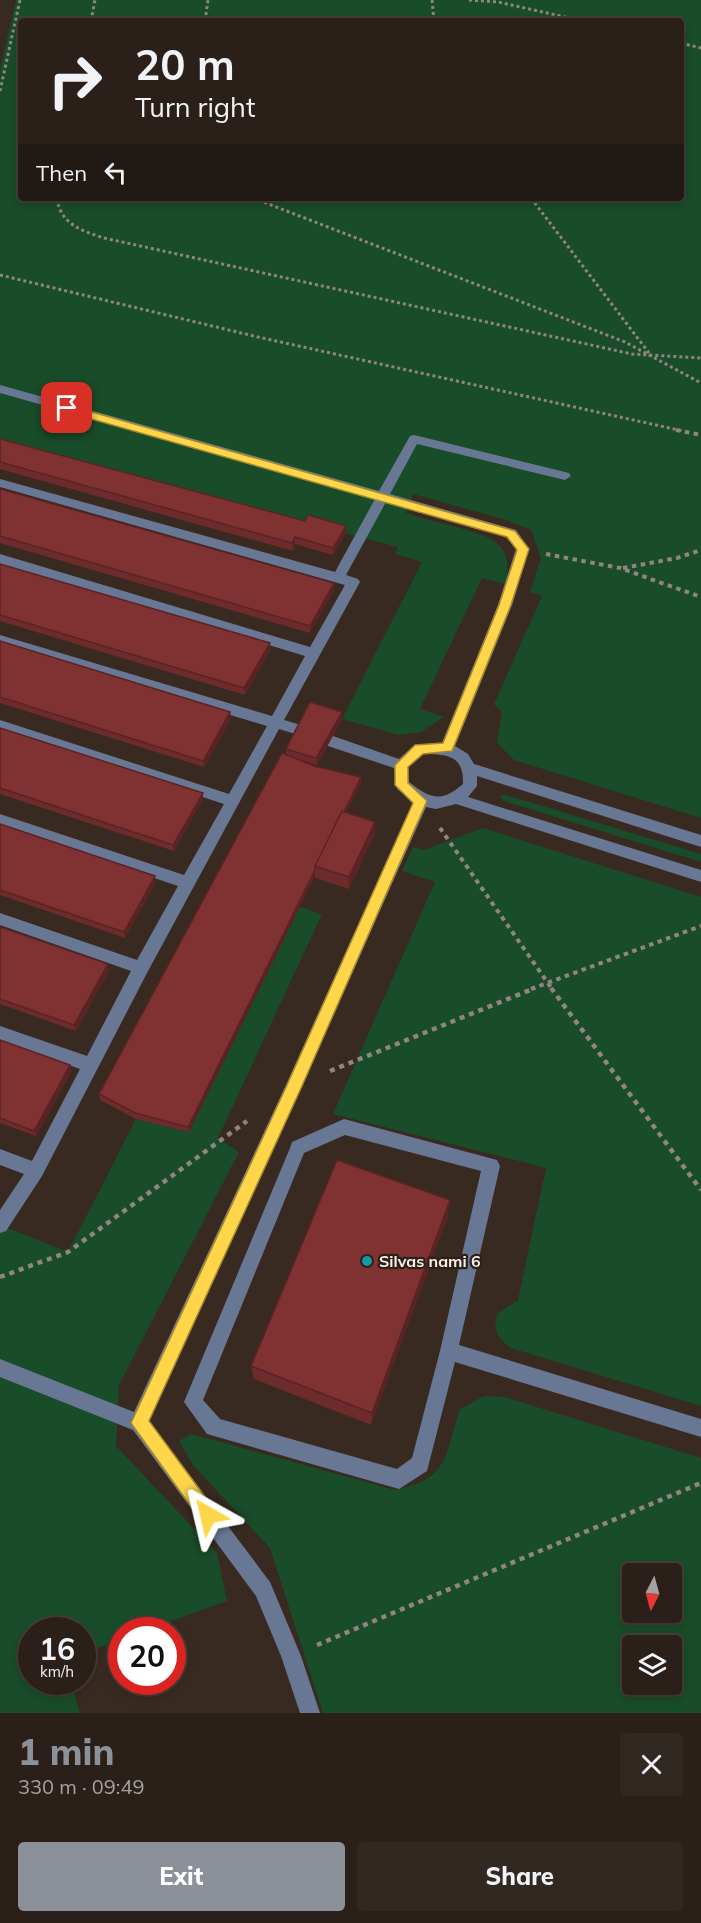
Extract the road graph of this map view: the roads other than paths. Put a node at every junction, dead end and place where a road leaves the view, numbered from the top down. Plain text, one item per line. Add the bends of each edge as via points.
1 (0, 389) edge
2 (565, 476) dead end
3 (0, 483) edge
4 (381, 497) junction
5 (0, 559) edge
6 (338, 578) junction
7 (0, 640) edge
8 (312, 652) junction
9 (0, 724) edge
10 (275, 724) junction
11 (299, 730) edge
12 (330, 741) edge
13 (447, 748) junction
14 (401, 765) junction
15 (472, 769) junction
16 (457, 799) junction
17 (232, 801) junction
18 (421, 801) junction
19 (0, 820) edge
20 (701, 841) edge
21 (701, 876) edge
22 (188, 883) junction
23 (0, 919) edge
24 (141, 968) junction
25 (0, 1033) edge
26 (90, 1065) junction
27 (0, 1156) edge
28 (36, 1170) junction
29 (0, 1225) edge
30 (449, 1351) junction
31 (0, 1368) edge
32 (139, 1423) junction
33 (701, 1428) edge
34 (310, 1713) edge

1 - 4 lane
2 - 4 lane via 414,439
3 - 6 lane
4 - 6 lane
4 - 13 lane via 511,534 523,549 505,605
5 - 8 lane
6 - 8 lane via 353,582
7 - 10 lane
8 - 10 lane
9 - 17 lane
10 - 11 lane
10 - 17 lane
12 - 14 lane
13 - 14 lane via 420,749
13 - 15 lane via 463,756
14 - 18 lane via 402,785
15 - 16 lane via 470,786
15 - 20 lane
16 - 18 lane via 440,804
16 - 21 lane
17 - 22 lane
18 - 32 lane
19 - 22 lane
22 - 24 lane
23 - 24 lane
24 - 26 lane
25 - 26 lane
26 - 28 lane
27 - 28 lane
28 - 29 lane
30 - 30 lane via 420,1464 399,1479 214,1427 193,1402 298,1148 344,1127 490,1166
30 - 33 lane
31 - 32 lane
32 - 34 lane via 263,1589

